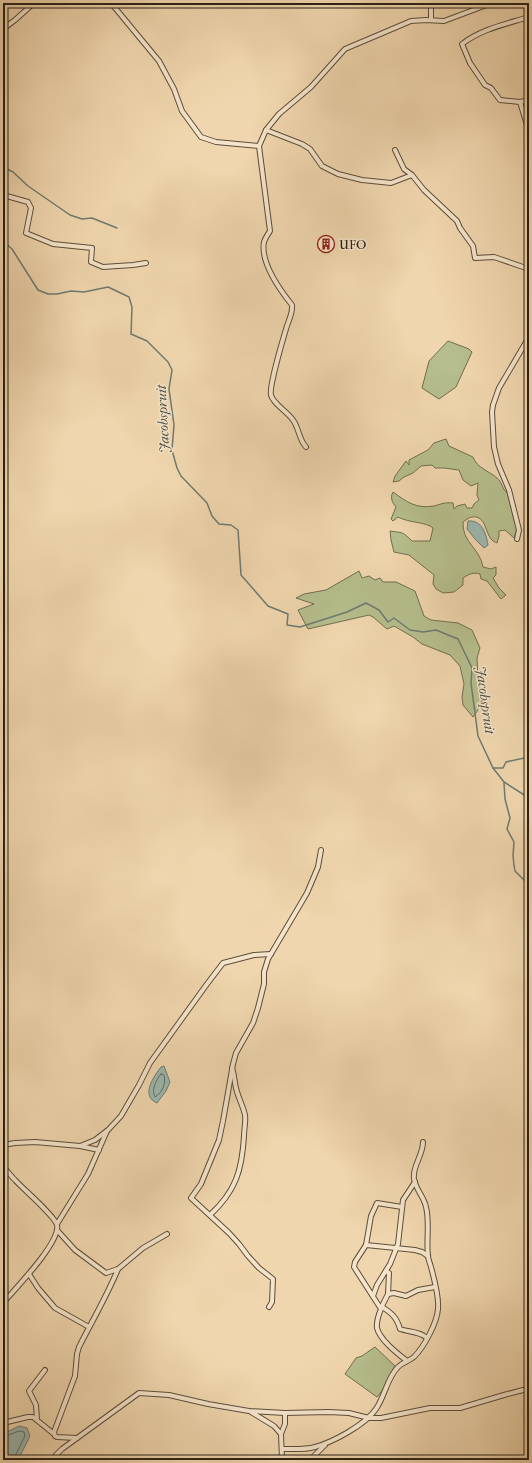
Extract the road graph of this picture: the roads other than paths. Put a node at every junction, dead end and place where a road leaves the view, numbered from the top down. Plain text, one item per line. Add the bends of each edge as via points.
1 (34, 3) edge
2 (111, 3) edge
3 (431, 3) edge
4 (492, 3) edge
5 (529, 17) edge
6 (431, 20) junction
7 (3, 29) edge
8 (529, 100) edge
9 (520, 102) junction
10 (266, 130) junction
11 (529, 132) edge
12 (259, 146) junction
13 (395, 150) dead end
14 (412, 176) junction
15 (3, 195) edge
16 (146, 263) dead end
17 (529, 269) edge
18 (529, 337) edge
19 (306, 447) dead end
20 (517, 539) dead end
21 (321, 850) dead end
22 (270, 954) junction
23 (232, 1068) junction
24 (108, 1130) junction
25 (423, 1142) dead end
26 (3, 1145) edge
27 (80, 1146) junction
28 (99, 1150) junction
29 (3, 1166) edge
30 (415, 1182) junction
31 (402, 1207) junction
32 (210, 1215) junction
33 (57, 1224) junction
34 (57, 1230) junction
35 (167, 1234) dead end
36 (366, 1245) junction
37 (396, 1248) junction
38 (428, 1256) junction
39 (118, 1268) junction
40 (386, 1271) junction
41 (29, 1274) junction
42 (435, 1287) junction
43 (388, 1294) junction
44 (373, 1296) junction
45 (3, 1303) edge
46 (269, 1307) dead end
47 (381, 1308) junction
48 (89, 1327) junction
49 (427, 1338) junction
50 (407, 1361) junction
51 (45, 1370) dead end
52 (529, 1390) edge
53 (249, 1411) junction
54 (285, 1413) junction
55 (369, 1418) junction
56 (37, 1420) junction
57 (3, 1423) edge
58 (54, 1434) junction
59 (281, 1434) junction
60 (78, 1438) junction
61 (326, 1444) junction
62 (282, 1449) junction
63 (51, 1460) edge
64 (282, 1460) edge
65 (310, 1460) edge

1 - 7 street
2 - 12 street via 159,61 182,112 201,137 216,142
3 - 6 street
4 - 6 street via 447,20
5 - 9 street via 470,38 462,44 470,63 485,85 491,88 500,100
6 - 10 street via 411,21 345,49
8 - 9 street
9 - 11 street
10 - 12 street
10 - 14 street via 302,144 310,149 322,166 338,174 391,183
12 - 19 street via 270,231 264,242 264,254 271,274 293,310 270,389 271,396 293,420
13 - 14 street via 404,168
14 - 17 street via 457,221 473,246 475,258 494,258
15 - 16 street via 28,202 31,208 26,233 53,244 92,248 91,262 103,267
18 - 20 street via 500,388 492,412 494,447 519,530
21 - 22 street via 318,867 307,893
22 - 23 street via 253,1023 236,1053
22 - 24 street via 254,955 223,963 150,1063 121,1116
23 - 32 street via 245,1116 242,1161 237,1179 230,1191
23 - 32 street via 219,1140 201,1184 191,1198
24 - 27 street via 95,1140
24 - 28 street
25 - 30 street via 421,1156 414,1168
26 - 27 street via 35,1142
27 - 28 street
28 - 33 street via 88,1174
29 - 33 street
30 - 31 street via 405,1196
30 - 38 street via 426,1209
31 - 36 street via 377,1203
31 - 37 street
32 - 46 street via 259,1268 273,1279 272,1302
33 - 34 street
34 - 39 street via 75,1250 102,1271 109,1272
34 - 41 street via 46,1252
35 - 39 street via 143,1248
36 - 37 street
36 - 44 street via 354,1267
37 - 38 street via 422,1252
37 - 40 street
38 - 42 street
39 - 48 street
40 - 43 street via 389,1273
40 - 44 street
41 - 45 street
41 - 48 street via 55,1308
42 - 43 street via 418,1290 406,1296
42 - 49 street via 437,1317
43 - 47 street
44 - 47 street
47 - 49 street via 398,1320 400,1329
47 - 50 street via 377,1327 384,1340
48 - 58 street via 77,1354 75,1376
49 - 50 street via 412,1359
50 - 55 street via 399,1366 390,1378 376,1410
51 - 56 street via 29,1391 36,1405
52 - 55 street via 460,1408 430,1408
53 - 54 street
53 - 59 street via 274,1426
53 - 60 street via 169,1395 139,1393
54 - 55 street via 349,1413
54 - 59 street via 285,1424
55 - 61 street
56 - 57 street via 28,1416
56 - 58 street
58 - 60 street via 57,1437
59 - 62 street
60 - 63 street
61 - 62 street via 298,1450
61 - 65 street
62 - 64 street

